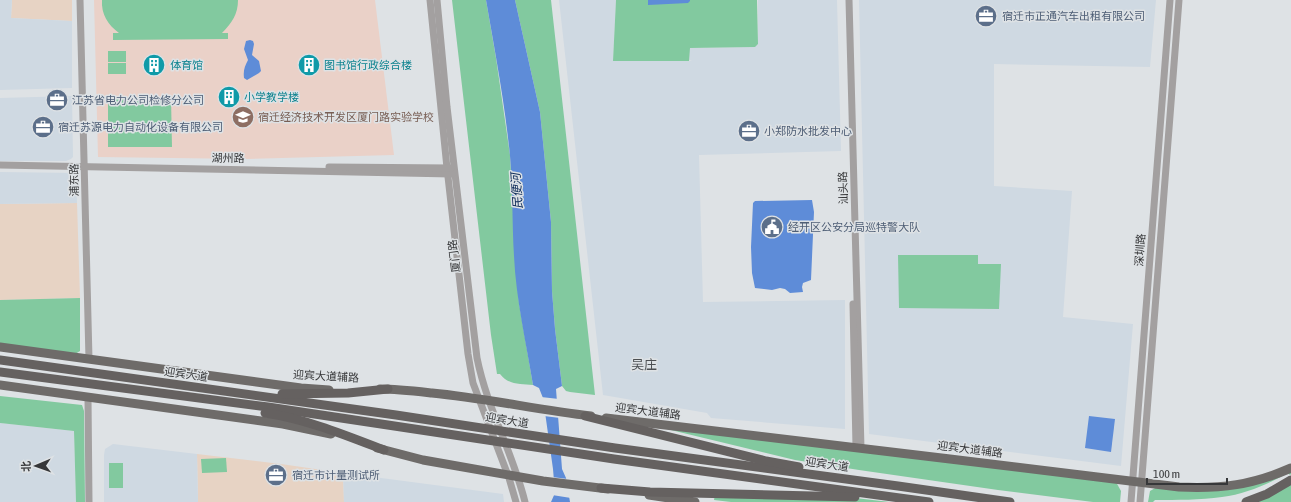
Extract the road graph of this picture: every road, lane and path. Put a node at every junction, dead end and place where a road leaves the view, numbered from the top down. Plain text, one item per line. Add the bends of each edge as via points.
1 (80, 0) edge
2 (845, 0) edge
3 (849, 0) edge
4 (1170, 0) edge
5 (1179, 0) edge
6 (433, 1) edge
7 (84, 164) junction
8 (0, 165) edge
9 (447, 171) junction
10 (455, 171) junction
11 (0, 347) edge
12 (89, 359) junction
13 (2, 360) edge
14 (0, 372) edge
15 (27, 376) junction
16 (0, 377) edge
17 (0, 385) edge
18 (388, 389) junction
19 (155, 392) junction
20 (243, 394) junction
21 (88, 398) junction
22 (479, 399) junction
23 (489, 401) junction
24 (585, 416) junction
25 (859, 448) junction
26 (384, 450) junction
27 (1291, 468) edge
28 (508, 475) junction
29 (518, 477) junction
30 (1291, 480) edge
31 (1138, 482) junction
32 (898, 486) junction
33 (601, 488) junction
34 (906, 498) junction
35 (90, 502) edge
36 (516, 502) edge
37 (525, 502) edge
38 (695, 502) edge
39 (929, 502) edge
40 (1010, 502) edge
41 (1131, 502) edge
42 (1140, 502) edge
43 (1246, 502) edge

1 - 7 street, 浦东路
2 - 25 street, 汕头路
3 - 25 street, 汕头路
4 - 31 street, 深圳路
5 - 31 street, 深圳路
6 - 9 street, 厦门路
6 - 10 street, 厦门路 via 438,9
7 - 8 street, 湖州路
7 - 9 street, 湖州路
7 - 12 street, 浦东路
9 - 10 street, 湖州路
9 - 22 street, 厦门路 via 468,354 473,383
10 - 23 street, 厦门路 via 477,358
11 - 12 main road, 迎宾大道辅路
12 - 18 main road, 迎宾大道辅路 via 301,388 343,391
13 - 20 highway, 迎宾大道
14 - 15 highway, 迎宾大道
15 - 16 highway
15 - 19 highway, 迎宾大道
17 - 21 main road
18 - 20 highway via 324,394
18 - 22 main road, 迎宾大道辅路
19 - 26 highway via 193,403 291,418
19 - 34 highway, 迎宾大道 via 614,459
20 - 32 highway, 迎宾大道
21 - 26 main road via 283,424 328,433
21 - 35 street
22 - 23 main road, 迎宾大道辅路
22 - 28 street, 厦门路
23 - 24 main road, 迎宾大道辅路
23 - 29 street, 厦门路
24 - 25 main road, 迎宾大道辅路
24 - 32 highway via 766,461
25 - 31 main road, 迎宾大道辅路
26 - 28 main road via 423,460
27 - 31 main road, 迎宾大道辅路 via 1270,477 1231,486 1179,487
28 - 29 main road
28 - 36 street, 厦门路
29 - 33 main road
29 - 37 street, 厦门路
30 - 43 highway via 1267,494
31 - 41 street, 深圳路
31 - 42 street, 深圳路
32 - 40 highway, 迎宾大道
33 - 34 highway via 650,492
33 - 38 main road
34 - 39 highway, 迎宾大道

